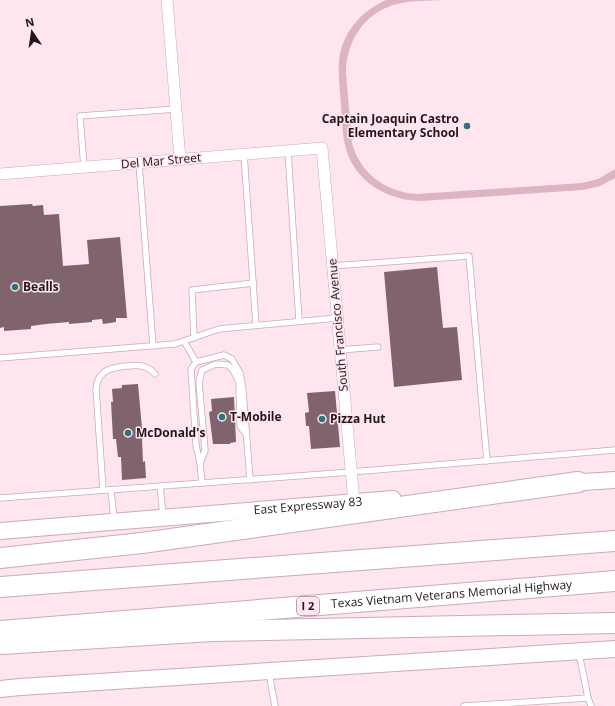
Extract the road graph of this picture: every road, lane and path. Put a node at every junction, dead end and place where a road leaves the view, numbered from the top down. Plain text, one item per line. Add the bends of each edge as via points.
1 (167, 0) edge
2 (176, 109) junction
3 (322, 148) joint
4 (288, 151) junction
5 (244, 154) junction
6 (180, 159) junction
7 (139, 163) junction
8 (84, 167) junction
9 (0, 174) edge
10 (332, 266) junction
11 (254, 283) junction
12 (337, 318) junction
13 (300, 321) junction
14 (256, 325) junction
15 (194, 338) junction
16 (184, 341) junction
17 (153, 346) junction
18 (378, 347) dead end
19 (340, 350) junction
20 (0, 358) edge
21 (196, 362) junction
22 (155, 374) dead end
23 (246, 433) junction
24 (615, 450) edge
25 (487, 461) junction
26 (200, 463) junction
27 (351, 472) junction
28 (250, 480) junction
29 (615, 480) edge
30 (578, 482) junction
31 (202, 483) junction
32 (160, 486) junction
33 (103, 490) junction
34 (111, 490) junction
35 (0, 498) edge
36 (354, 502) junction
37 (163, 518) junction
38 (114, 522) junction
39 (0, 531) edge
40 (615, 541) edge
41 (0, 558) edge
42 (615, 581) edge
43 (0, 587) edge
44 (615, 623) edge
45 (0, 631) edge
46 (0, 644) edge
47 (615, 649) edge
48 (578, 651) junction
49 (269, 671) junction
50 (0, 689) edge
51 (588, 698) junction
52 (275, 706) edge
53 (464, 706) edge
54 (591, 706) edge

1 - 2 street
2 - 6 street
2 - 8 lane via 80,116
3 - 4 street, Del Mar Street
3 - 10 street, South Francisco Avenue
4 - 5 street, Del Mar Street
4 - 13 lane
5 - 6 street, Del Mar Street
5 - 11 lane
6 - 7 street, Del Mar Street
7 - 8 street, Del Mar Street
7 - 17 lane
8 - 9 street, Del Mar Street
10 - 12 street, South Francisco Avenue
10 - 25 lane via 469,256
11 - 14 lane
11 - 15 lane via 192,290
12 - 13 lane
12 - 19 street, South Francisco Avenue
13 - 14 lane
14 - 15 lane via 219,329
15 - 16 lane
16 - 17 lane
16 - 21 lane
17 - 20 lane
18 - 19 lane
19 - 27 street, South Francisco Avenue
21 - 23 lane via 224,356 232,359 240,373
21 - 26 lane via 191,369 196,445
22 - 33 lane via 150,368 138,365 112,368 98,378 96,389
23 - 26 lane via 240,426 239,382 233,370 228,365 216,364 202,370 199,382 205,451
23 - 28 lane
24 - 25 lane
25 - 27 lane
26 - 31 lane
27 - 28 lane
27 - 36 street, South Francisco Avenue
28 - 31 lane
29 - 30 main road, East Expressway 83
30 - 36 main road, East Expressway 83
30 - 41 highway via 142,543
31 - 32 lane
32 - 34 lane
32 - 37 lane
33 - 34 lane
33 - 35 lane
34 - 38 lane
36 - 37 main road, East Expressway 83
37 - 38 main road, East Expressway 83
38 - 39 main road, East Expressway 83
40 - 43 highway
42 - 45 highway, Texas Vietnam Veterans Memorial Highway / I 2
44 - 46 highway via 212,631
47 - 48 main road
48 - 49 main road
48 - 51 lane
49 - 50 main road
49 - 52 lane
51 - 53 lane
51 - 54 lane

